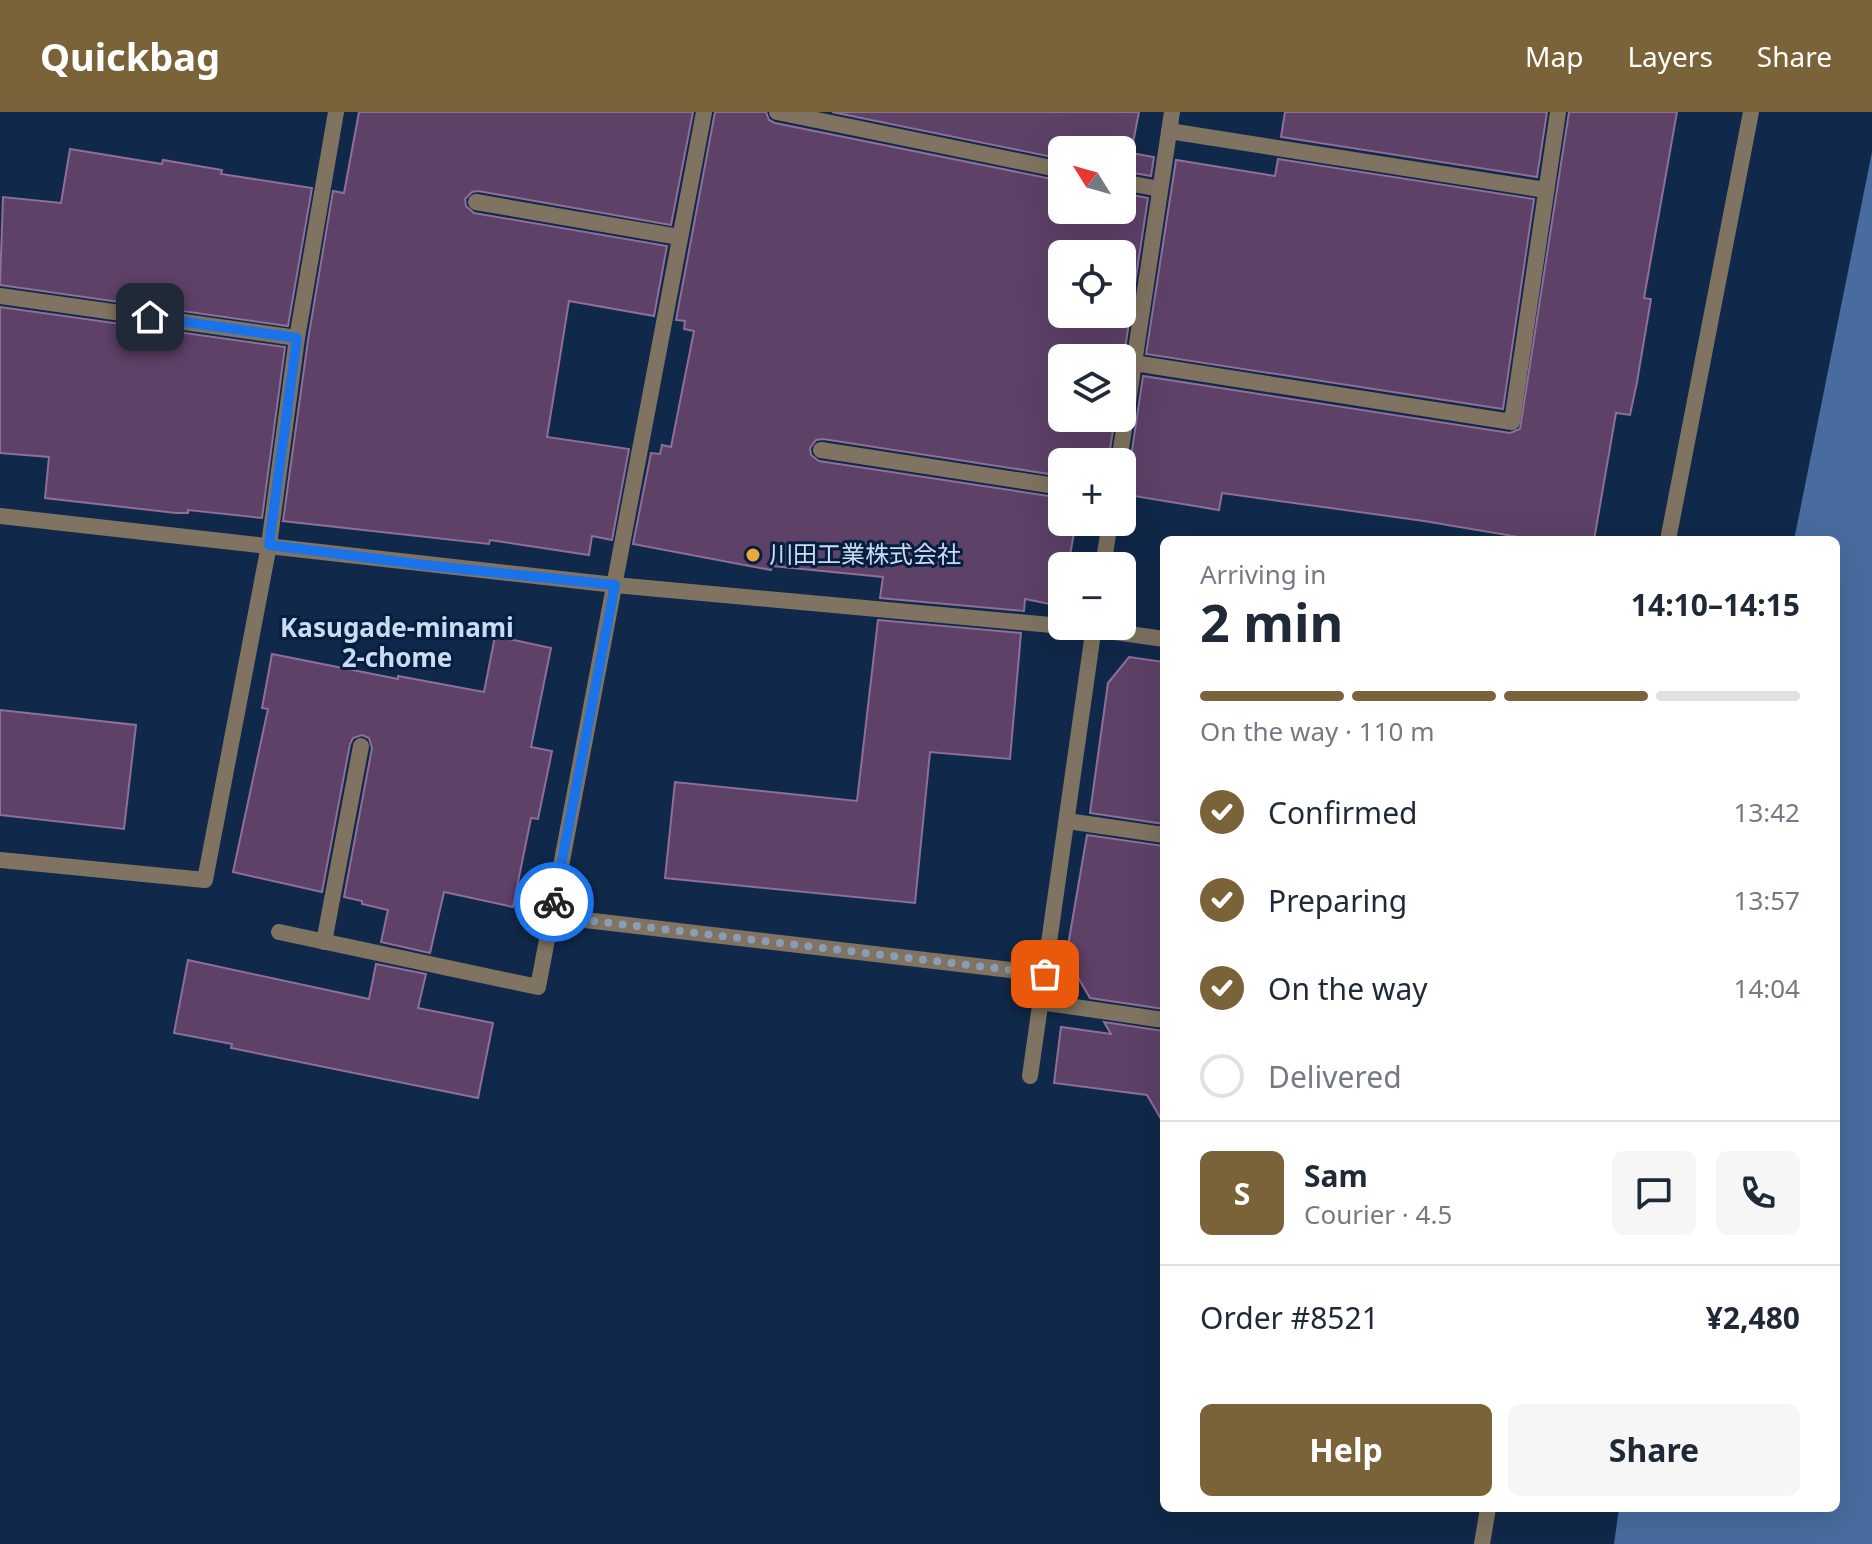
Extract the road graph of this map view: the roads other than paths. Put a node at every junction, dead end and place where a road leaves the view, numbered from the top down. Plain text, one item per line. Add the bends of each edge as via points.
1 (336, 112) edge
2 (704, 112) edge
3 (777, 112) edge
4 (1172, 112) edge
5 (1558, 112) edge
6 (1751, 112) edge
7 (1169, 131) junction
8 (1048, 167) edge
9 (1136, 185) edge
10 (1160, 189) junction
11 (1546, 190) junction
12 (476, 202) dead end
13 (679, 237) junction
14 (0, 296) edge
15 (297, 338) junction
16 (1136, 350) edge
17 (1136, 363) edge
18 (821, 450) dead end
19 (1048, 485) edge
20 (0, 516) edge
21 (1669, 536) edge
22 (269, 545) junction
23 (615, 585) junction
24 (1048, 624) edge
25 (1136, 635) edge
26 (1160, 638) edge
27 (1092, 640) edge
28 (361, 746) dead end
29 (1067, 821) junction
30 (1160, 834) edge
31 (0, 860) edge
32 (551, 916) junction
33 (279, 932) dead end
34 (324, 942) junction
35 (1045, 974) junction
36 (1040, 1002) junction
37 (1160, 1019) edge
38 (1030, 1076) dead end
39 (1487, 1512) edge
40 (1482, 1544) edge

1 - 15 street
2 - 13 street
3 - 8 street
4 - 7 street
5 - 11 street
6 - 21 street
7 - 10 street
7 - 11 street
9 - 10 street
10 - 16 street
11 - 17 street via 1512,422
12 - 13 street
13 - 23 street
14 - 15 street
15 - 22 street
18 - 19 street
20 - 22 street
22 - 23 street
22 - 31 street via 205,880
23 - 24 street
23 - 32 street
25 - 26 street
27 - 29 street
28 - 34 street
29 - 30 street
29 - 35 street
32 - 34 street via 538,987
32 - 35 street
33 - 34 street
35 - 36 street
36 - 37 street
36 - 38 street
39 - 40 street

